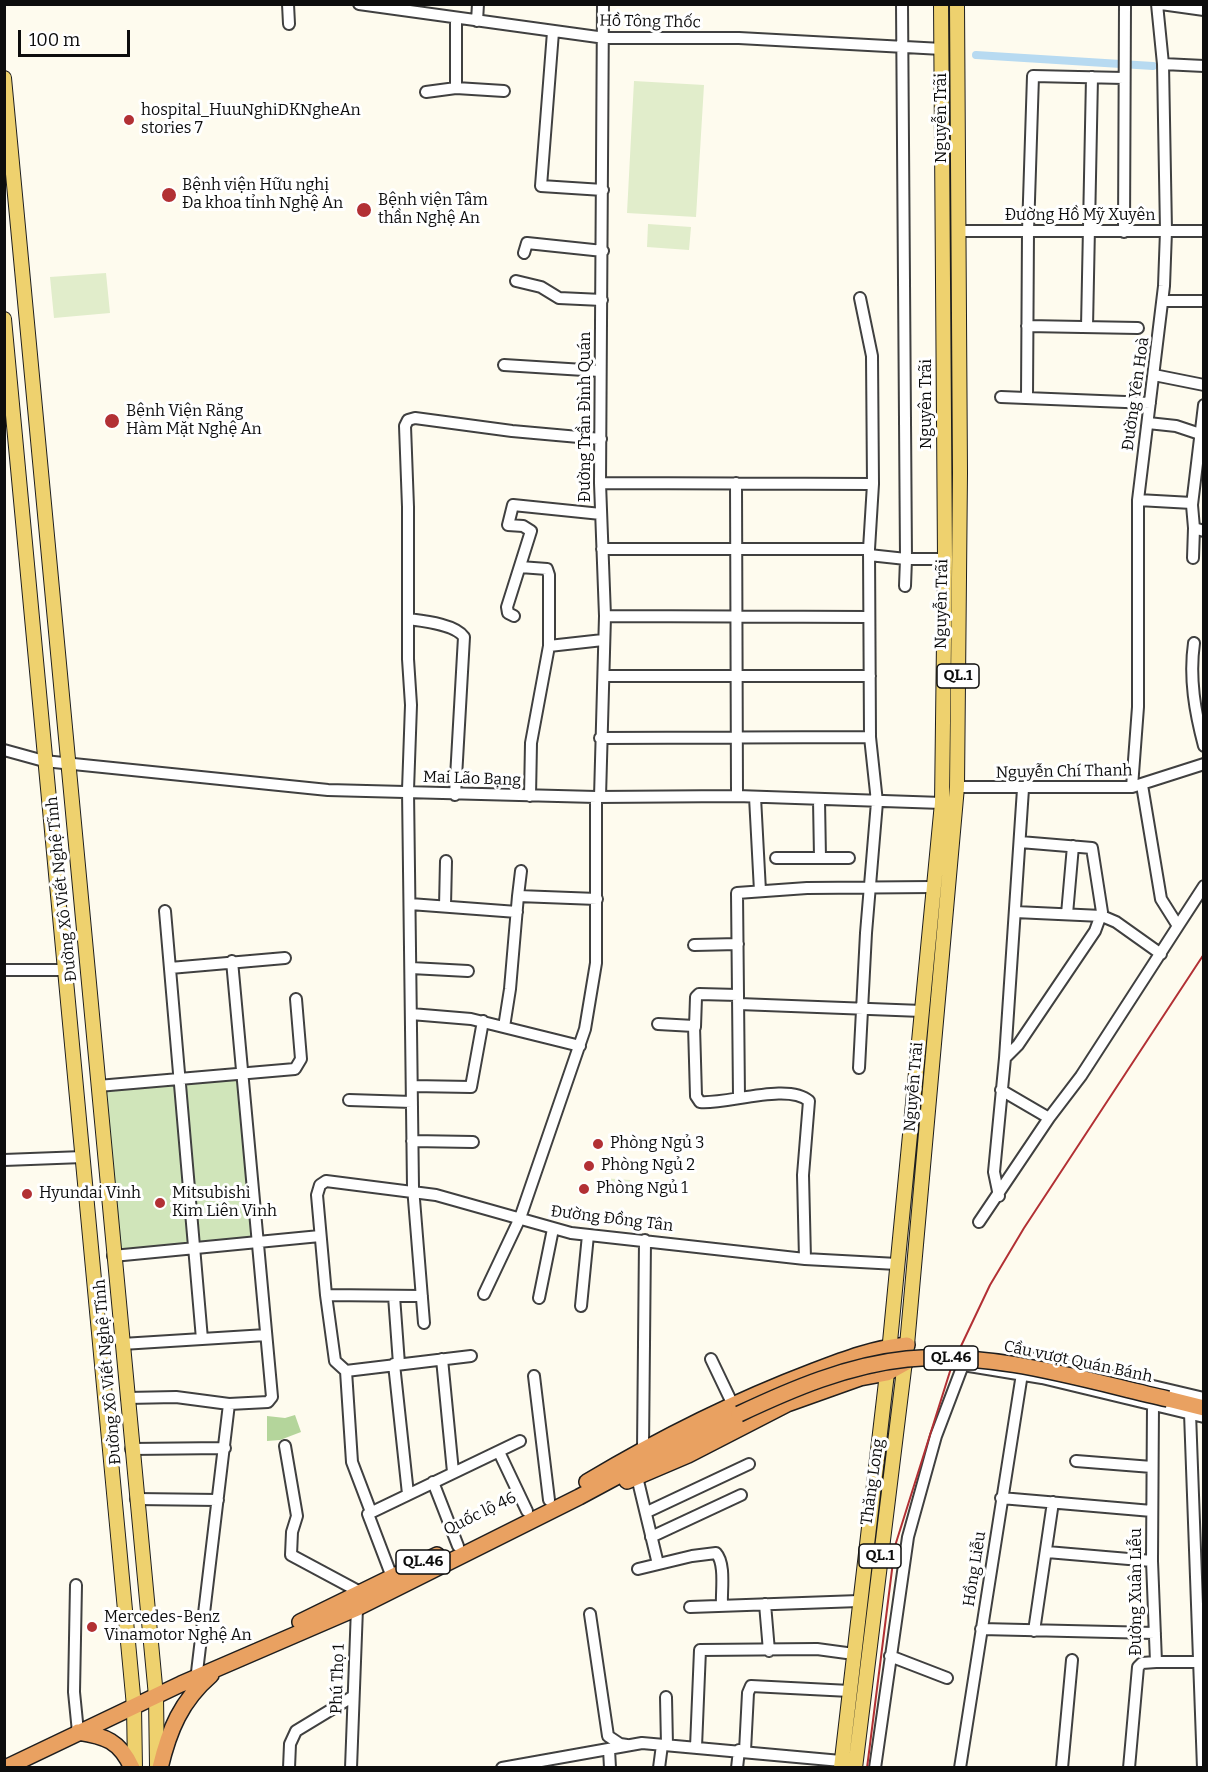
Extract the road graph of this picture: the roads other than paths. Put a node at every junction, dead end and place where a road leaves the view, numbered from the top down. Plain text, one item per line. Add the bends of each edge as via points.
1 (288, 4) edge
2 (359, 4) edge
3 (478, 4) edge
4 (603, 4) edge
5 (902, 4) edge
6 (941, 4) edge
7 (957, 4) edge
8 (1125, 4) edge
9 (1159, 4) edge
10 (424, 9) edge
11 (1203, 10) edge
12 (456, 18) junction
13 (477, 21) junction
14 (289, 24) dead end
15 (553, 32) junction
16 (605, 38) junction
17 (901, 47) junction
18 (942, 49) junction
19 (959, 50) junction
20 (1162, 64) junction
21 (1203, 66) edge
22 (1124, 70) junction
23 (1092, 76) junction
24 (4, 78) edge
25 (456, 88) junction
26 (504, 91) dead end
27 (426, 92) dead end
28 (603, 190) junction
29 (957, 231) junction
30 (1028, 231) junction
31 (1166, 231) junction
32 (1203, 231) edge
33 (1087, 232) junction
34 (1124, 232) junction
35 (11, 237) edge
36 (603, 251) junction
37 (524, 253) dead end
38 (516, 281) dead end
39 (860, 297) dead end
40 (602, 300) junction
41 (1163, 301) junction
42 (1203, 301) edge
43 (4, 319) edge
44 (1027, 326) junction
45 (1087, 327) junction
46 (1138, 328) dead end
47 (504, 365) dead end
48 (600, 371) junction
49 (1154, 375) junction
50 (32, 382) junction
51 (7, 383) edge
52 (1203, 386) edge
53 (1001, 397) dead end
54 (1027, 397) junction
55 (1150, 403) junction
56 (1203, 405) edge
57 (1148, 423) junction
58 (1201, 434) edge
59 (601, 439) junction
60 (600, 483) junction
61 (736, 483) junction
62 (873, 484) junction
63 (1138, 500) junction
64 (1192, 502) junction
65 (601, 514) junction
66 (1199, 529) edge
67 (736, 548) junction
68 (602, 549) junction
69 (869, 552) junction
70 (1193, 558) dead end
71 (906, 559) junction
72 (945, 559) junction
73 (520, 567) junction
74 (905, 586) dead end
75 (514, 616) dead end
76 (604, 616) junction
77 (736, 616) junction
78 (869, 617) junction
79 (408, 619) junction
80 (603, 640) junction
81 (1194, 643) dead end
82 (549, 646) junction
83 (604, 676) junction
84 (870, 676) junction
85 (1198, 676) edge
86 (739, 677) junction
87 (736, 736) junction
88 (870, 737) junction
89 (600, 738) junction
90 (1203, 746) edge
91 (4, 750) edge
92 (44, 761) junction
93 (67, 762) junction
94 (1203, 764) edge
95 (1137, 786) junction
96 (957, 787) junction
97 (1023, 789) junction
98 (408, 790) junction
99 (455, 795) junction
100 (530, 796) junction
101 (737, 796) junction
102 (598, 797) junction
103 (755, 797) junction
104 (819, 800) junction
105 (877, 802) junction
106 (942, 803) junction
107 (1020, 843) junction
108 (1073, 846) junction
109 (776, 858) dead end
110 (820, 858) junction
111 (849, 858) dead end
112 (446, 861) dead end
113 (520, 871) dead end
114 (1203, 886) edge
115 (871, 887) junction
116 (933, 888) junction
117 (760, 891) junction
118 (518, 896) junction
119 (597, 899) junction
120 (410, 904) junction
121 (445, 906) junction
122 (165, 911) dead end
123 (517, 912) junction
124 (1015, 912) junction
125 (1067, 914) junction
126 (1102, 916) junction
127 (1178, 926) junction
128 (738, 944) junction
129 (694, 945) dead end
130 (1161, 954) junction
131 (285, 958) dead end
132 (232, 961) junction
133 (170, 968) junction
134 (411, 968) junction
135 (4, 970) edge
136 (65, 970) junction
137 (468, 971) dead end
138 (296, 999) dead end
139 (739, 1000) junction
140 (863, 1010) junction
141 (922, 1011) junction
142 (411, 1014) junction
143 (483, 1021) junction
144 (658, 1024) dead end
145 (504, 1027) junction
146 (694, 1027) junction
147 (580, 1046) junction
148 (1005, 1058) junction
149 (860, 1068) dead end
150 (242, 1076) junction
151 (179, 1080) junction
152 (98, 1086) junction
153 (412, 1086) junction
154 (1001, 1090) junction
155 (739, 1096) junction
156 (349, 1100) dead end
157 (412, 1102) junction
158 (1049, 1118) junction
159 (412, 1141) junction
160 (473, 1142) dead end
161 (104, 1154) junction
162 (83, 1158) junction
163 (4, 1160) edge
164 (415, 1192) junction
165 (999, 1196) junction
166 (520, 1218) junction
167 (979, 1222) dead end
168 (553, 1229) junction
169 (588, 1235) junction
170 (320, 1236) junction
171 (645, 1240) junction
172 (258, 1242) junction
173 (196, 1248) junction
174 (113, 1256) junction
175 (805, 1259) junction
176 (897, 1264) junction
177 (484, 1294) dead end
178 (326, 1295) junction
179 (394, 1296) junction
180 (422, 1296) junction
181 (539, 1298) dead end
182 (581, 1306) dead end
183 (424, 1323) dead end
184 (266, 1335) junction
185 (202, 1339) junction
186 (122, 1344) junction
187 (907, 1345) junction
188 (889, 1346) junction
189 (471, 1356) dead end
190 (442, 1359) junction
191 (711, 1359) dead end
192 (905, 1363) junction
193 (396, 1364) junction
194 (1076, 1368) junction
195 (346, 1371) junction
196 (887, 1373) junction
197 (1021, 1374) junction
198 (534, 1376) dead end
199 (1072, 1385) junction
200 (127, 1398) junction
201 (1203, 1398) edge
202 (1160, 1401) junction
203 (229, 1404) junction
204 (736, 1410) junction
205 (1197, 1411) edge
206 (1203, 1416) edge
207 (520, 1441) dead end
208 (107, 1442) junction
209 (131, 1444) junction
210 (285, 1446) dead end
211 (225, 1448) junction
212 (643, 1449) junction
213 (499, 1452) junction
214 (1076, 1461) dead end
215 (749, 1464) dead end
216 (1152, 1467) junction
217 (453, 1472) junction
218 (637, 1477) junction
219 (433, 1482) junction
220 (1198, 1488) edge
221 (580, 1491) junction
222 (408, 1494) junction
223 (741, 1495) dead end
224 (1001, 1498) junction
225 (136, 1499) junction
226 (218, 1500) junction
227 (549, 1500) junction
228 (1053, 1502) junction
229 (1152, 1511) junction
230 (371, 1512) junction
231 (647, 1512) junction
232 (531, 1515) junction
233 (651, 1537) junction
234 (458, 1546) junction
235 (1047, 1552) junction
236 (1152, 1561) junction
237 (658, 1564) junction
238 (638, 1569) dead end
239 (392, 1577) junction
240 (76, 1585) dead end
241 (1200, 1589) edge
242 (360, 1592) junction
243 (859, 1601) junction
244 (765, 1604) junction
245 (722, 1606) junction
246 (690, 1607) dead end
247 (357, 1608) junction
248 (590, 1614) dead end
249 (981, 1629) junction
250 (1034, 1631) junction
251 (1155, 1633) junction
252 (769, 1651) junction
253 (854, 1654) junction
254 (890, 1656) junction
255 (1072, 1660) dead end
256 (1156, 1662) junction
257 (1199, 1662) junction
258 (226, 1665) junction
259 (197, 1672) junction
260 (947, 1678) dead end
261 (181, 1684) junction
262 (857, 1692) junction
263 (156, 1696) junction
264 (352, 1697) junction
265 (666, 1697) dead end
266 (134, 1706) junction
267 (78, 1732) junction
268 (630, 1745) junction
269 (665, 1745) junction
270 (696, 1747) junction
271 (609, 1749) junction
272 (742, 1751) junction
273 (557, 1764) edge
274 (841, 1764) edge
275 (5, 1767) edge
276 (134, 1767) edge
277 (159, 1767) edge
278 (289, 1767) edge
279 (351, 1767) edge
280 (502, 1767) edge
281 (610, 1767) edge
282 (659, 1767) edge
283 (736, 1767) edge
284 (855, 1767) edge
285 (875, 1767) edge
286 (960, 1767) edge
287 (1062, 1767) edge
288 (1129, 1767) edge
289 (1203, 1767) edge

1 - 14 street
2 - 10 street, Hồ Tông Thốc
3 - 13 street
4 - 16 street, Đường Trần Đình Quán
5 - 17 street
6 - 18 main road, Nguyên Trãi / QL.1
7 - 19 main road, Nguyễn Trãi / QL.1
8 - 22 street
9 - 11 street
9 - 20 street, Đường Yên Hoà
10 - 12 street, Hồ Tông Thốc
12 - 13 street, Hồ Tông Thốc
12 - 25 street
13 - 15 street, Hồ Tông Thốc
15 - 16 street, Hồ Tông Thốc
15 - 28 street via 541,186
16 - 17 street, Hồ Tông Thốc via 739,38
16 - 28 street, Đường Trần Đình Quán
17 - 18 street, Hồ Tông Thốc
17 - 71 street
18 - 19 main road
18 - 72 main road, Nguyên Trãi / QL.1
19 - 29 main road, Nguyễn Trãi / QL.1
20 - 21 street
20 - 31 street, Đường Yên Hoà
22 - 23 street
22 - 34 street
23 - 30 street via 1032,76
23 - 33 street
24 - 35 main road, Đường Xô Viết Nghệ Tĩnh
25 - 26 street
25 - 27 street
28 - 36 street, Đường Trần Đình Quán
29 - 30 street, Đường Hồ Mỹ Xuyên
29 - 96 main road, Nguyễn Trãi / QL.1
30 - 33 street, Đường Hồ Mỹ Xuyên
30 - 44 street
31 - 32 street, Đường Hồ Mỹ Xuyên
31 - 34 street, Đường Hồ Mỹ Xuyên
31 - 41 street, Đường Yên Hoà
33 - 34 street, Đường Hồ Mỹ Xuyên
33 - 45 street
35 - 50 main road, Đường Xô Viết Nghệ Tĩnh
36 - 37 street via 527,243
36 - 40 street, Đường Trần Đình Quán
38 - 40 street via 541,287 559,298
39 - 62 street via 872,350
40 - 48 street, Đường Trần Đình Quán
41 - 42 street
41 - 49 street, Đường Yên Hoà
43 - 51 main road, Đường Xô Viết Nghệ Tĩnh
44 - 45 street
44 - 54 street
45 - 46 street
47 - 48 street
48 - 59 street, Đường Trần Đình Quán
49 - 52 street
49 - 55 street, Đường Yên Hoà
50 - 51 main road
50 - 93 main road, Đường Xô Viết Nghệ Tĩnh
51 - 92 main road, Đường Xô Viết Nghệ Tĩnh
53 - 54 street
54 - 55 street
55 - 57 street, Đường Yên Hoà
56 - 58 street
57 - 58 street
57 - 63 street, Đường Yên Hoà
58 - 64 street
59 - 60 street, Đường Trần Đình Quán
59 - 79 street via 415,418 407,421 404,429
60 - 61 street
60 - 65 street, Đường Trần Đình Quán
61 - 62 street
61 - 67 street
62 - 69 street
63 - 64 street
63 - 95 street, Đường Yên Hoà
64 - 66 street
65 - 68 street, Đường Trần Đình Quán
65 - 73 street via 513,505 508,525 531,531
66 - 70 street
67 - 68 street
67 - 69 street
67 - 77 street
68 - 76 street, Đường Trần Đình Quán
69 - 71 street
69 - 78 street
71 - 72 street
71 - 74 street
72 - 106 main road, Nguyên Trãi / QL.1
73 - 75 street via 507,607
73 - 82 street via 547,569
76 - 77 street
76 - 80 street, Đường Trần Đình Quán
77 - 78 street
77 - 86 street
78 - 84 street
79 - 98 street
79 - 99 street via 438,625 464,638
80 - 82 street
80 - 83 street, Đường Trần Đình Quán
81 - 85 street
82 - 100 street via 531,743
83 - 86 street
83 - 89 street, Đường Trần Đình Quán
84 - 86 street
84 - 88 street
85 - 90 street via 1196,716
86 - 87 street
87 - 88 street
87 - 89 street
87 - 101 street
88 - 105 street
89 - 102 street, Đường Trần Đình Quán
91 - 92 street, Mai Lão Bạng
92 - 93 street, Mai Lão Bạng
92 - 136 main road, Đường Xô Viết Nghệ Tĩnh
93 - 98 street, Mai Lão Bạng via 328,790
93 - 152 main road, Đường Xô Viết Nghệ Tĩnh
94 - 95 street, Nguyễn Chí Thanh
95 - 97 street, Nguyễn Chí Thanh
95 - 127 street, Đường Yên Hoà via 1161,899
96 - 97 street, Nguyễn Chí Thanh
96 - 106 main road
96 - 187 main road, Nguyễn Trãi / QL.1
97 - 107 street
98 - 99 street, Mai Lão Bạng
98 - 120 street
99 - 100 street, Mai Lão Bạng
100 - 102 street, Mai Lão Bạng
101 - 102 street, Mai Lão Bạng
101 - 103 street, Mai Lão Bạng
102 - 119 street, Đường Trần Đình Quán
103 - 104 street, Mai Lão Bạng
103 - 117 street
104 - 105 street, Mai Lão Bạng
104 - 110 street
105 - 106 street, Mai Lão Bạng
105 - 115 street
106 - 116 main road, Nguyễn Trãi / QL.1
107 - 108 street
107 - 124 street
108 - 125 street
108 - 126 street via 1094,850
109 - 110 street
110 - 111 street
112 - 121 street
113 - 118 street
114 - 127 street
115 - 116 street
115 - 117 street
115 - 140 street
116 - 141 main road, Nguyễn Trãi / QL.1
117 - 128 street via 736,895
118 - 119 street
118 - 123 street
119 - 147 street, Đường Trần Đình Quán via 595,973
120 - 121 street
120 - 134 street
121 - 123 street
122 - 133 street
123 - 145 street
124 - 125 street
124 - 148 street
125 - 126 street
126 - 130 street
126 - 148 street via 1018,1045
127 - 130 street
128 - 129 street
128 - 139 street
130 - 158 street via 1081,1077
131 - 132 street
132 - 133 street
132 - 150 street
133 - 151 street
134 - 137 street
134 - 142 street
135 - 136 street
136 - 162 main road, Đường Xô Viết Nghệ Tĩnh
138 - 150 street via 300,1065 293,1070
139 - 140 street
139 - 146 street via 699,994
139 - 155 street
140 - 141 street
140 - 149 street
141 - 176 main road, Nguyễn Trãi / QL.1
142 - 143 street
142 - 153 street
143 - 145 street
143 - 153 street via 471,1087
144 - 146 street
145 - 147 street
146 - 155 street via 697,1100 704,1103
147 - 166 street, Đường Trần Đình Quán
148 - 154 street
150 - 151 street
150 - 172 street
151 - 152 street
151 - 173 street
152 - 161 main road, Đường Xô Viết Nghệ Tĩnh
153 - 157 street
154 - 158 street
154 - 165 street via 994,1172
155 - 175 street via 797,1096 809,1101 803,1175
156 - 157 street
157 - 159 street
158 - 165 street
159 - 160 street
159 - 164 street
161 - 162 main road
161 - 174 main road, Đường Xô Viết Nghệ Tĩnh
162 - 163 street
162 - 208 main road, Đường Xô Viết Nghệ Tĩnh
164 - 166 street, Đường Đồng Tân
164 - 170 street, Đường Đồng Tân via 326,1181 318,1188
164 - 180 street
165 - 167 street
166 - 168 street, Đường Đồng Tân
166 - 177 street, Đường Trần Đình Quán
168 - 169 street, Đường Đồng Tân
168 - 181 street
169 - 171 street, Đường Đồng Tân
169 - 182 street
170 - 172 street
170 - 178 street
171 - 175 street, Đường Đồng Tân
171 - 212 street
172 - 173 street
172 - 184 street
173 - 174 street
173 - 185 street
174 - 186 main road, Đường Xô Viết Nghệ Tĩnh
175 - 176 street, Đường Đồng Tân
176 - 188 main road, Nguyễn Trãi / QL.1
178 - 179 street
178 - 195 street via 335,1361
179 - 180 street
179 - 193 street
180 - 183 street
184 - 185 street
184 - 203 street via 270,1400
185 - 186 street
186 - 200 main road, Đường Xô Viết Nghệ Tĩnh
187 - 188 highway
187 - 192 main road, Thăng Long / QL.1
188 - 196 main road, Thăng Long / QL.1
188 - 204 highway via 776,1386
189 - 190 street
190 - 193 street
190 - 217 street
191 - 204 street
192 - 196 highway
192 - 262 main road, Thăng Long / QL.1
193 - 195 street
193 - 222 street
194 - 197 street via 1029,1358 1023,1363
194 - 199 street
194 - 201 street
195 - 230 street via 352,1462
196 - 218 highway via 860,1378 787,1404
196 - 243 main road, Thăng Long / QL.1
197 - 199 street
197 - 224 street, Hồng Liễu
197 - 254 street via 963,1365 918,1497
198 - 227 street
199 - 202 street
200 - 203 street via 176,1397
200 - 209 main road, Đường Xô Viết Nghệ Tĩnh
202 - 204 highway, Cầu vượt Quán Bánh / QL.46, bridge via 1002,1364 930,1358 847,1370
202 - 205 highway, QL.46
202 - 216 street, Đường Xuân Liễu
203 - 211 street
204 - 212 highway
204 - 221 highway, Quốc lộ 46 / QL.46 via 670,1448
205 - 206 street
205 - 220 street
207 - 213 street
208 - 209 main road
208 - 266 main road, Đường Xô Viết Nghệ Tĩnh
209 - 211 street
209 - 225 main road, Đường Xô Viết Nghệ Tĩnh
210 - 242 street via 297,1516 291,1556
211 - 226 street
212 - 221 highway
213 - 217 street
213 - 232 street
214 - 216 street
215 - 231 street
216 - 229 street, Đường Xuân Liễu
217 - 219 street
218 - 221 highway
218 - 231 street
219 - 222 street
219 - 234 street
220 - 241 street
221 - 227 highway, Quốc lộ 46 / QL.46
221 - 232 highway, Quốc lộ 46 / QL.46
222 - 230 street
223 - 233 street
224 - 228 street
224 - 249 street, Hồng Liễu
225 - 226 street
225 - 263 main road, Đường Xô Viết Nghệ Tĩnh
226 - 259 street
227 - 232 highway, Quốc lộ 46 / QL.46
228 - 229 street
228 - 235 street
229 - 236 street, Đường Xuân Liễu
230 - 239 street via 368,1516
231 - 233 street
232 - 234 highway, Quốc lộ 46 / QL.46
232 - 247 highway, Quốc lộ 46 / QL.46
233 - 237 street
234 - 239 highway, Quốc lộ 46 / QL.46
235 - 236 street
235 - 250 street
236 - 251 street, Đường Xuân Liễu
237 - 238 street
237 - 245 street via 716,1553
239 - 242 highway, Quốc lộ 46 / QL.46
240 - 267 street via 74,1692
241 - 257 street
242 - 247 street, Phú Thọ 1
242 - 259 highway, Quốc lộ 46 / QL.46
243 - 244 street
243 - 253 main road, Thăng Long / QL.1
244 - 245 street
244 - 252 street
245 - 246 street
247 - 258 highway, Quốc lộ 46 / QL.46
247 - 264 street, Phú Thọ 1
248 - 268 street via 608,1736
249 - 250 street
249 - 286 street, Hồng Liễu
250 - 251 street
251 - 256 street, Đường Xuân Liễu
252 - 253 street via 817,1649
252 - 270 street via 699,1651
253 - 262 main road, Thăng Long / QL.1
254 - 260 street
254 - 285 street
255 - 287 street
256 - 257 street
256 - 288 street, Đường Xuân Liễu via 1138,1666
257 - 289 street
258 - 261 highway, Quốc lộ 46 / QL.46
258 - 277 highway via 200,1685 181,1707
259 - 261 highway, Quốc lộ 46 / QL.46
261 - 263 highway, Quốc lộ 46 / QL.46
262 - 272 street via 751,1686
262 - 274 main road, Thăng Long / QL.1
262 - 284 main road, Thăng Long / QL.1
263 - 266 highway, Quốc lộ 46 / QL.46
263 - 277 main road, Đường Xô Viết Nghệ Tĩnh
264 - 278 street via 296,1731 290,1744
264 - 279 street, Phú Thọ 1
265 - 269 street
266 - 267 highway, Quốc lộ 46 / QL.46
266 - 276 main road, Đường Xô Viết Nghệ Tĩnh
267 - 275 highway, Quốc lộ 46 / QL.46
267 - 276 highway via 114,1742
268 - 269 street
268 - 271 street
269 - 270 street
269 - 282 street
270 - 272 street
271 - 273 street
271 - 281 street
272 - 274 street
272 - 283 street
273 - 280 street

